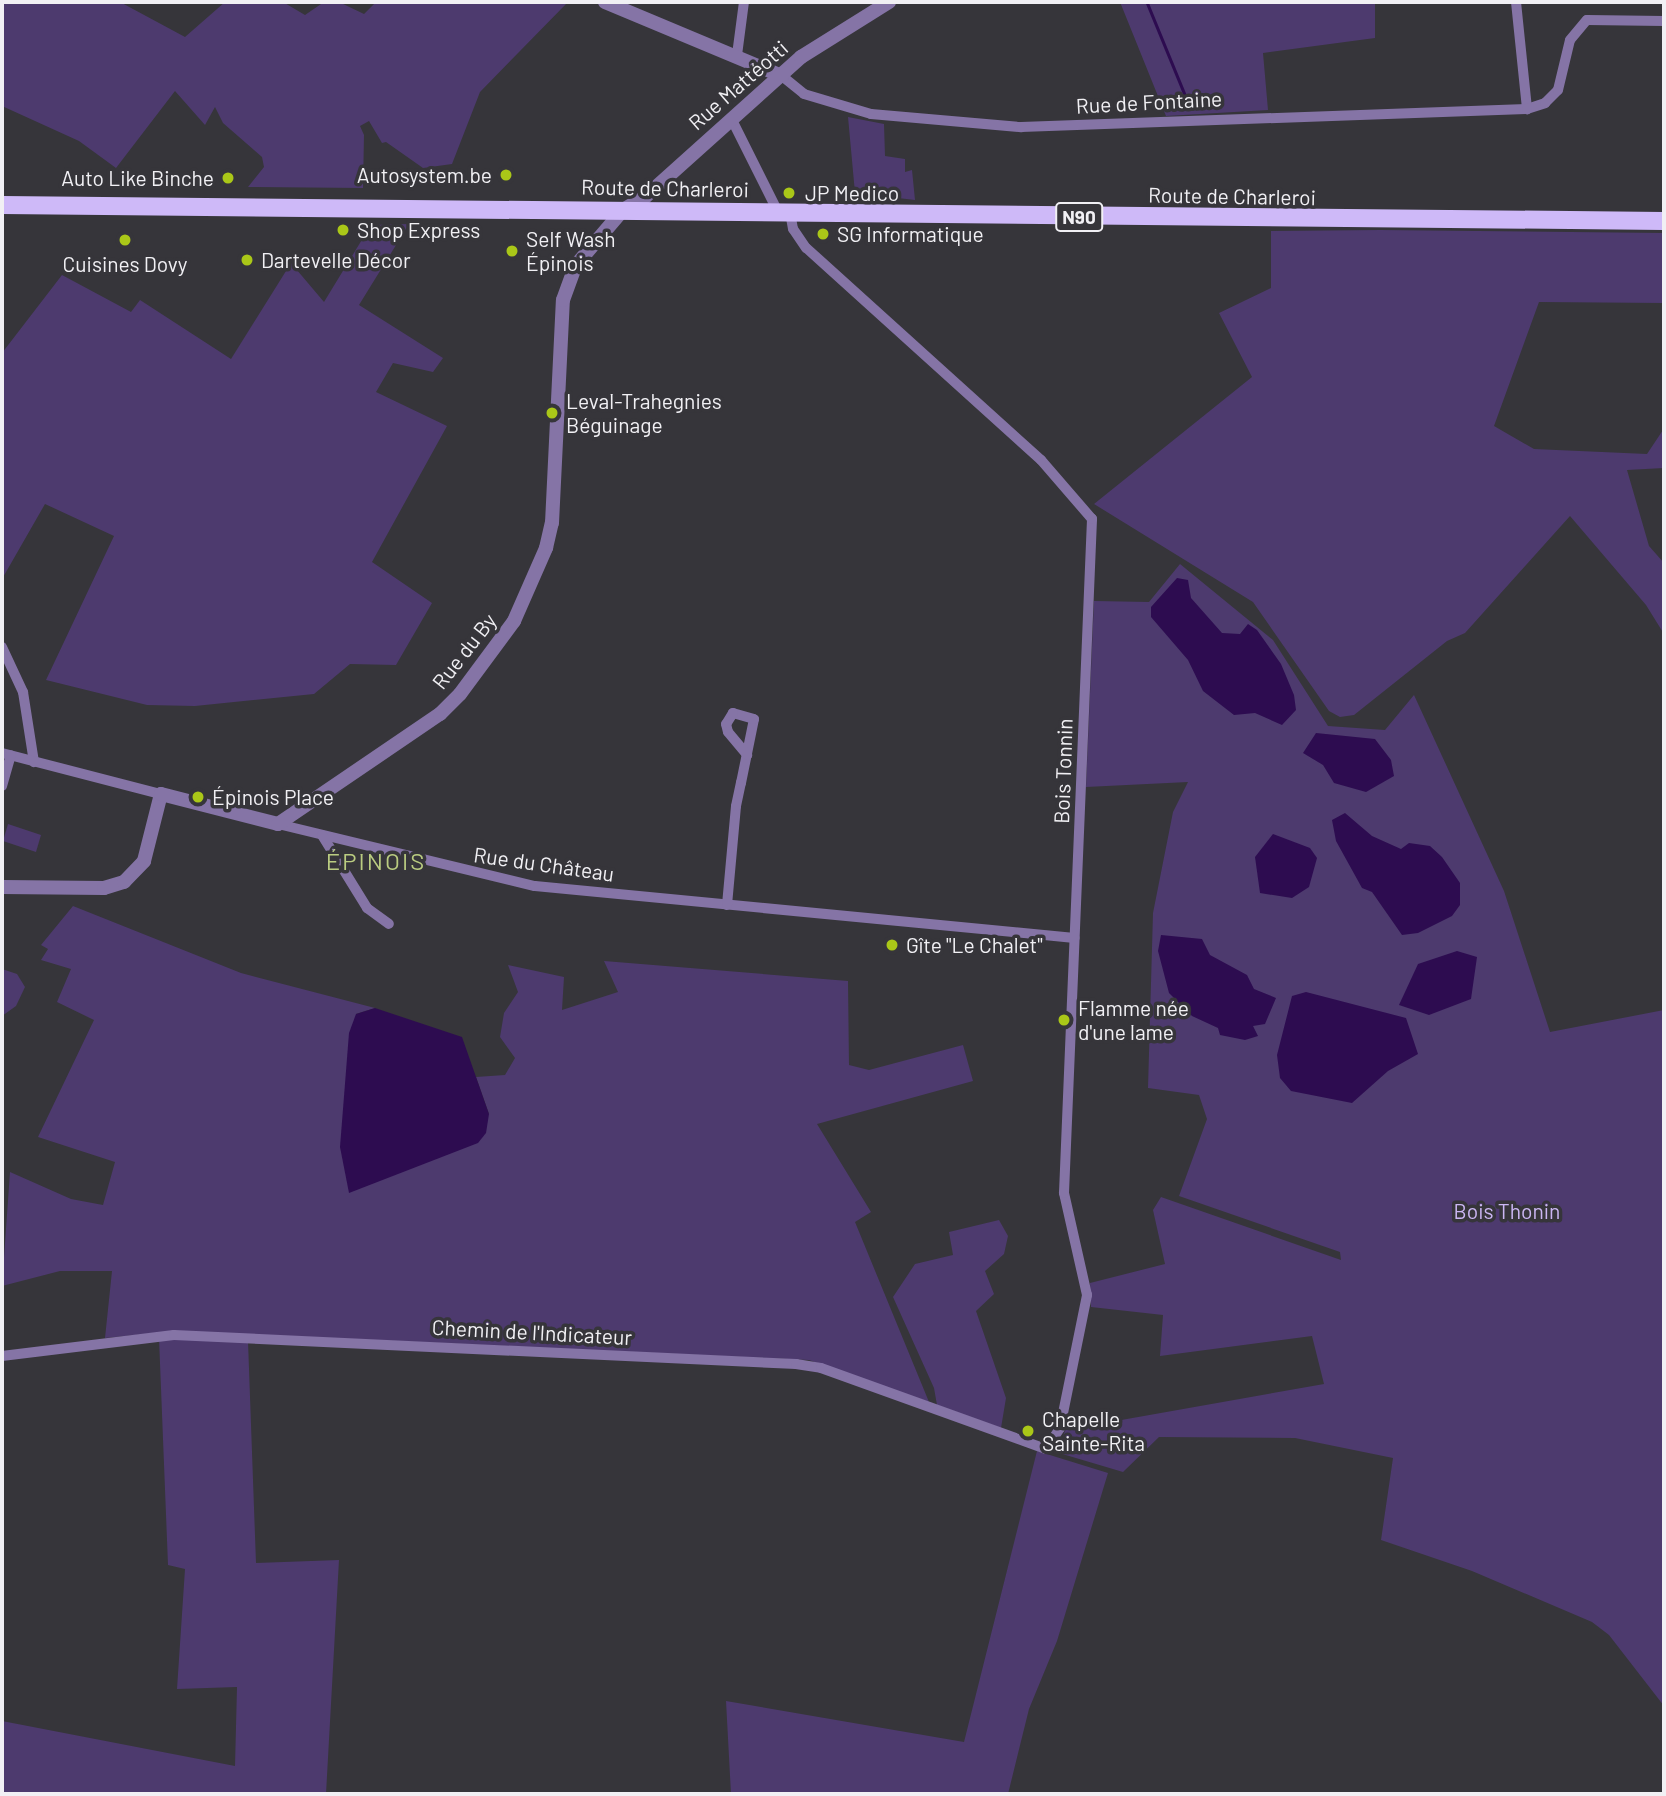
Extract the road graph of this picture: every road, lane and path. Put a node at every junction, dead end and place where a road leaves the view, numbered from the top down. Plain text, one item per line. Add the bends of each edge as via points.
1 (605, 2) edge
2 (744, 2) edge
3 (889, 2) edge
4 (1516, 2) edge
5 (1664, 21) edge
6 (737, 55) junction
7 (782, 76) junction
8 (1527, 109) junction
9 (731, 118) junction
10 (2, 205) edge
11 (623, 210) junction
12 (784, 212) junction
13 (1664, 221) edge
14 (2, 647) edge
15 (6, 754) edge
16 (747, 755) dead end
17 (34, 762) junction
18 (2, 786) edge
19 (161, 794) junction
20 (278, 824) junction
21 (322, 835) junction
22 (2, 887) edge
23 (727, 905) junction
24 (389, 924) dead end
25 (1075, 938) junction
26 (2, 1356) edge
27 (1046, 1449) joint

1 - 6 street, Rue de Fontaine
2 - 6 street
3 - 7 street, Rue Mattéotti via 801,57
4 - 8 street
5 - 8 street, Rue de Fontaine via 1587,20 1570,40 1558,90 1545,103
6 - 7 street, Rue de Fontaine
7 - 8 street, Rue de Fontaine via 804,94 871,114 1021,127
7 - 9 street, Rue Mattéotti
9 - 11 street, Rue Mattéotti via 645,197
9 - 12 street, Bois Tonnin
10 - 11 main road, Route de Charleroi / N90
11 - 12 main road, Route de Charleroi / N90
11 - 20 street, Rue du By via 582,256 568,281 562,314 552,523 514,621 460,694 440,713
12 - 13 main road, Route de Charleroi / N90
12 - 25 street, Bois Tonnin via 806,247 1041,460 1091,519
14 - 17 street via 23,692
15 - 17 street
15 - 18 street
16 - 23 street via 736,806
17 - 19 street
19 - 20 street
19 - 22 street via 144,861 124,882 104,888
20 - 21 street, Rue du Château
21 - 23 street, Rue du Château via 501,881
21 - 24 street via 367,908
23 - 25 street, Rue du Château
25 - 27 street, Bois Tonnin via 1064,1193 1087,1296 1060,1428
26 - 27 street, Chemin de l'Indicateur via 174,1335 796,1364 821,1368

